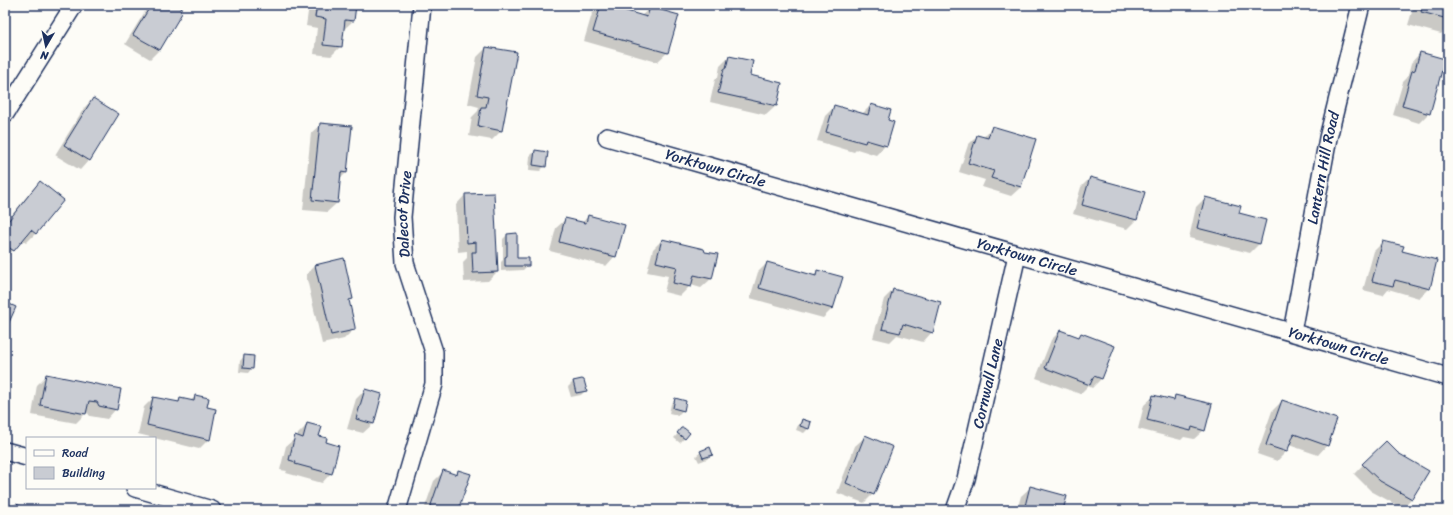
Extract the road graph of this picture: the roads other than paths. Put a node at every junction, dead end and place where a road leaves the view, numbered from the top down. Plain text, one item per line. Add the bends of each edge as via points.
1 (74, 5) edge
2 (422, 5) edge
3 (1361, 5) edge
4 (5, 114) edge
5 (607, 137) dead end
6 (1017, 255) junction
7 (1292, 332) junction
8 (1448, 377) edge
9 (5, 451) edge
10 (26, 457) edge
11 (138, 489) edge
12 (212, 510) edge
13 (397, 510) edge
14 (955, 510) edge

1 - 4 street
2 - 13 street, Dalecot Drive via 402,217 405,263 434,352 434,384
3 - 7 street, Lantern Hill Road via 1328,138
5 - 6 street, Yorktown Circle
6 - 7 street, Yorktown Circle
6 - 14 street, Cornwall Lane via 966,479
7 - 8 street, Yorktown Circle
9 - 10 street
11 - 12 street

